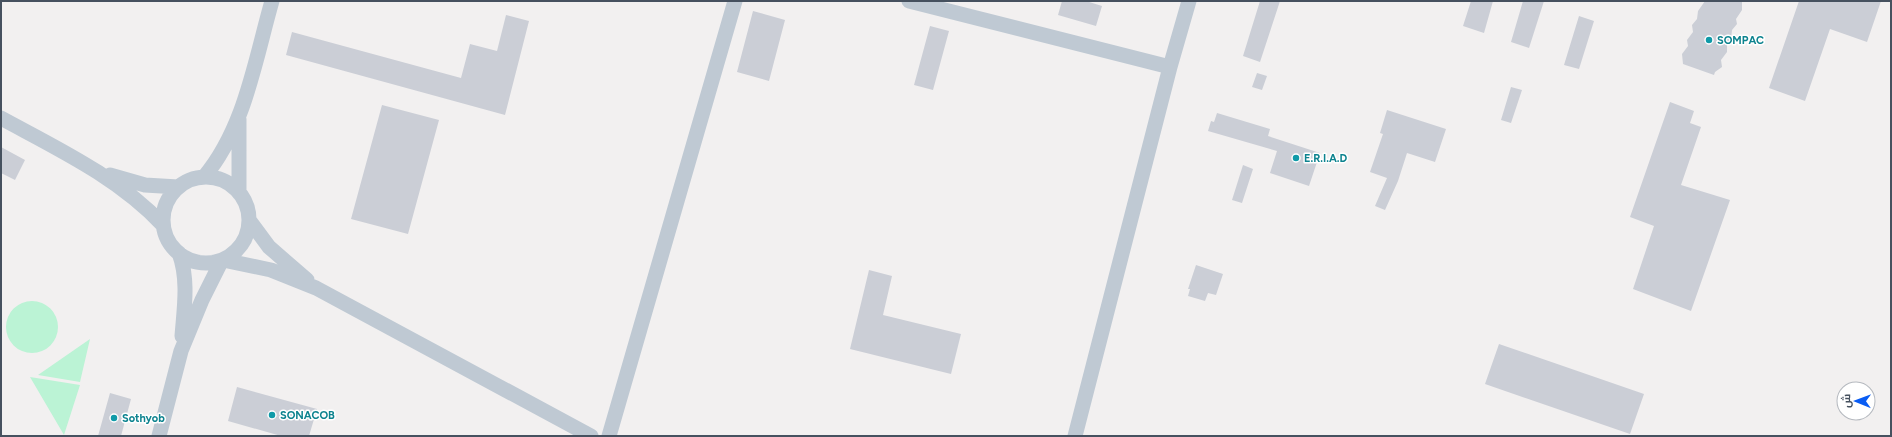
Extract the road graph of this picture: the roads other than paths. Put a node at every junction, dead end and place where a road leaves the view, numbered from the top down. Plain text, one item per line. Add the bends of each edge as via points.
1 (272, 1) edge
2 (735, 1) edge
3 (909, 1) edge
4 (1189, 1) edge
5 (1170, 67) junction
6 (239, 116) junction
7 (1, 118) edge
8 (98, 171) junction
9 (204, 177) junction
10 (178, 187) junction
11 (240, 193) junction
12 (249, 220) junction
13 (164, 225) junction
14 (179, 254) junction
15 (222, 260) junction
16 (316, 288) junction
17 (181, 351) junction
18 (159, 436) edge
19 (591, 436) edge
20 (609, 436) edge
21 (1075, 436) edge

1 - 6 street
2 - 20 street
3 - 5 street
4 - 5 street
5 - 21 street
6 - 9 street via 217,159
6 - 11 street
7 - 8 street
8 - 10 street via 145,185
8 - 13 street
9 - 10 street via 190,180
9 - 11 street via 220,179
10 - 13 street via 168,200 163,217
11 - 12 street via 248,208
12 - 15 street via 243,243 231,256
12 - 16 street via 269,247
13 - 14 street via 168,241
14 - 15 street via 195,262
14 - 17 street via 183,264 185,286
15 - 16 street via 271,270
15 - 17 street
16 - 19 street
17 - 18 street

